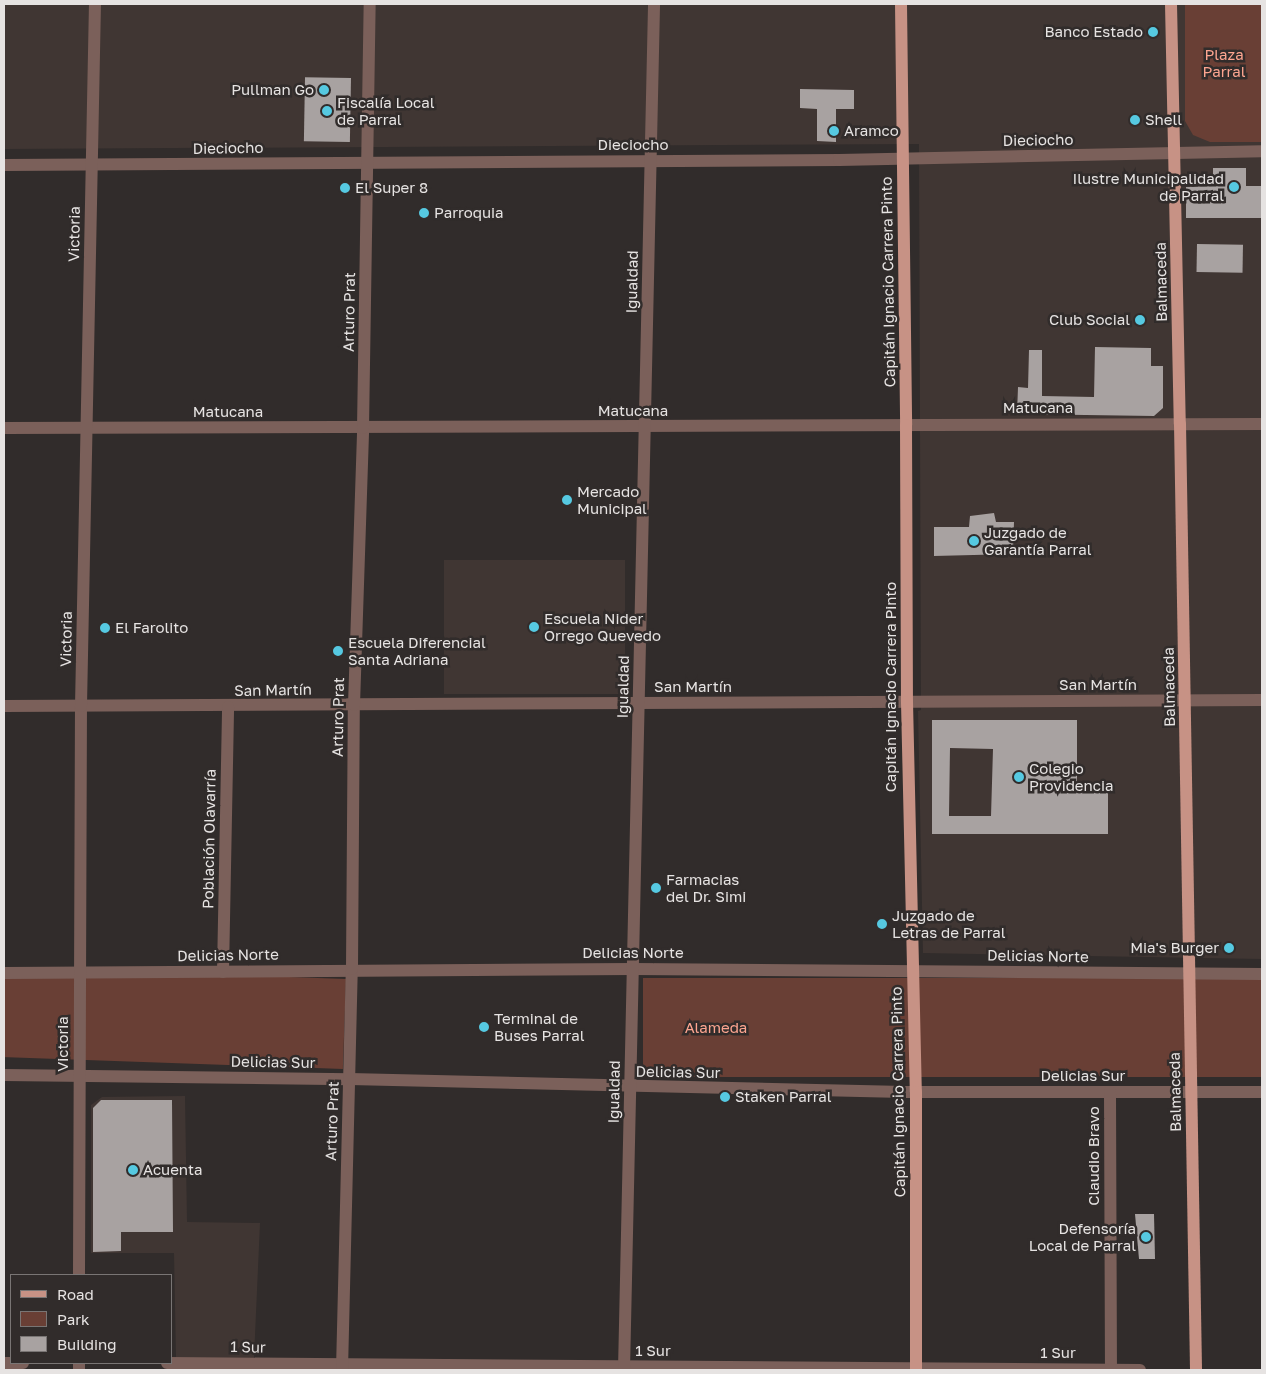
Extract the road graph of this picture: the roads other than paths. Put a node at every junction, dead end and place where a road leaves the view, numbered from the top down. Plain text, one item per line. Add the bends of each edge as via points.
1 (95, 4) edge
2 (370, 4) edge
3 (654, 4) edge
4 (900, 4) edge
5 (1171, 4) edge
6 (1262, 151) edge
7 (1174, 152) junction
8 (902, 159) junction
9 (651, 161) junction
10 (367, 163) junction
11 (4, 165) edge
12 (92, 166) junction
13 (1180, 424) junction
14 (1262, 424) edge
15 (906, 425) junction
16 (645, 427) junction
17 (4, 428) edge
18 (86, 428) junction
19 (363, 428) junction
20 (1185, 700) junction
21 (1262, 700) edge
22 (907, 702) junction
23 (639, 704) junction
24 (354, 705) junction
25 (4, 706) edge
26 (81, 706) junction
27 (228, 707) junction
28 (633, 968) junction
29 (352, 969) junction
30 (912, 971) junction
31 (4, 972) edge
32 (223, 972) junction
33 (80, 973) junction
34 (1262, 974) edge
35 (1190, 975) junction
36 (4, 1075) edge
37 (80, 1076) junction
38 (350, 1079) junction
39 (630, 1087) junction
40 (916, 1092) junction
41 (1110, 1092) junction
42 (1192, 1092) junction
43 (1262, 1092) edge
44 (79, 1274) edge
45 (172, 1363) edge
46 (342, 1367) edge
47 (624, 1368) edge
48 (916, 1370) edge
49 (1111, 1370) edge
50 (1140, 1370) edge
51 (1196, 1370) edge

1 - 12 street, Victoria
2 - 10 street, Arturo Prat
3 - 9 street, Igualdad
4 - 8 main road, Capitán Ignacio Carrera Pinto
5 - 7 main road, Balmaceda
6 - 7 street, Dieciocho
7 - 8 street, Dieciocho
7 - 13 main road, Balmaceda
8 - 9 street, Dieciocho
8 - 15 main road, Capitán Ignacio Carrera Pinto
9 - 10 street, Dieciocho
9 - 16 street, Igualdad
10 - 12 street, Dieciocho
10 - 19 street, Arturo Prat
11 - 12 street, Dieciocho
12 - 18 street, Victoria
13 - 14 street, Matucana
13 - 15 street, Matucana
13 - 20 main road, Balmaceda
15 - 16 street, Matucana
15 - 22 main road, Capitán Ignacio Carrera Pinto
16 - 19 street, Matucana
16 - 23 street, Igualdad
17 - 18 street, Matucana
18 - 19 street, Matucana
18 - 26 street, Victoria
19 - 24 street, Arturo Prat
20 - 21 street, San Martín
20 - 22 street, San Martín
20 - 35 main road, Balmaceda
22 - 23 street, San Martín
22 - 30 main road, Capitán Ignacio Carrera Pinto
23 - 24 street, San Martín
23 - 28 street, Igualdad
24 - 27 street, San Martín
24 - 29 street, Arturo Prat
25 - 26 street, San Martín
26 - 27 street, San Martín
26 - 33 street, Victoria
27 - 32 street, Población Olavarría
28 - 29 street, Delicias Norte
28 - 30 street, Delicias Norte
28 - 39 street, Igualdad
29 - 32 street, Delicias Norte
29 - 38 street, Arturo Prat
30 - 35 street, Delicias Norte
30 - 40 main road, Capitán Ignacio Carrera Pinto
31 - 33 street, Delicias Norte
32 - 33 street, Delicias Norte
33 - 37 street, Victoria
34 - 35 street, Delicias Norte
35 - 42 main road, Balmaceda
36 - 37 street, Delicias Sur
37 - 38 street, Delicias Sur
37 - 44 street, Victoria
38 - 39 street, Delicias Sur
38 - 46 street, Arturo Prat
39 - 40 street, Delicias Sur
39 - 47 street, Igualdad
40 - 41 street, Delicias Sur
40 - 48 main road, Capitán Ignacio Carrera Pinto
41 - 42 street, Delicias Sur
41 - 49 street, Claudio Bravo
42 - 43 street, Delicias Sur
42 - 51 main road, Balmaceda
45 - 46 street, 1 Sur
46 - 47 street, 1 Sur
47 - 48 street, 1 Sur
48 - 49 street, 1 Sur
49 - 50 street, 1 Sur

